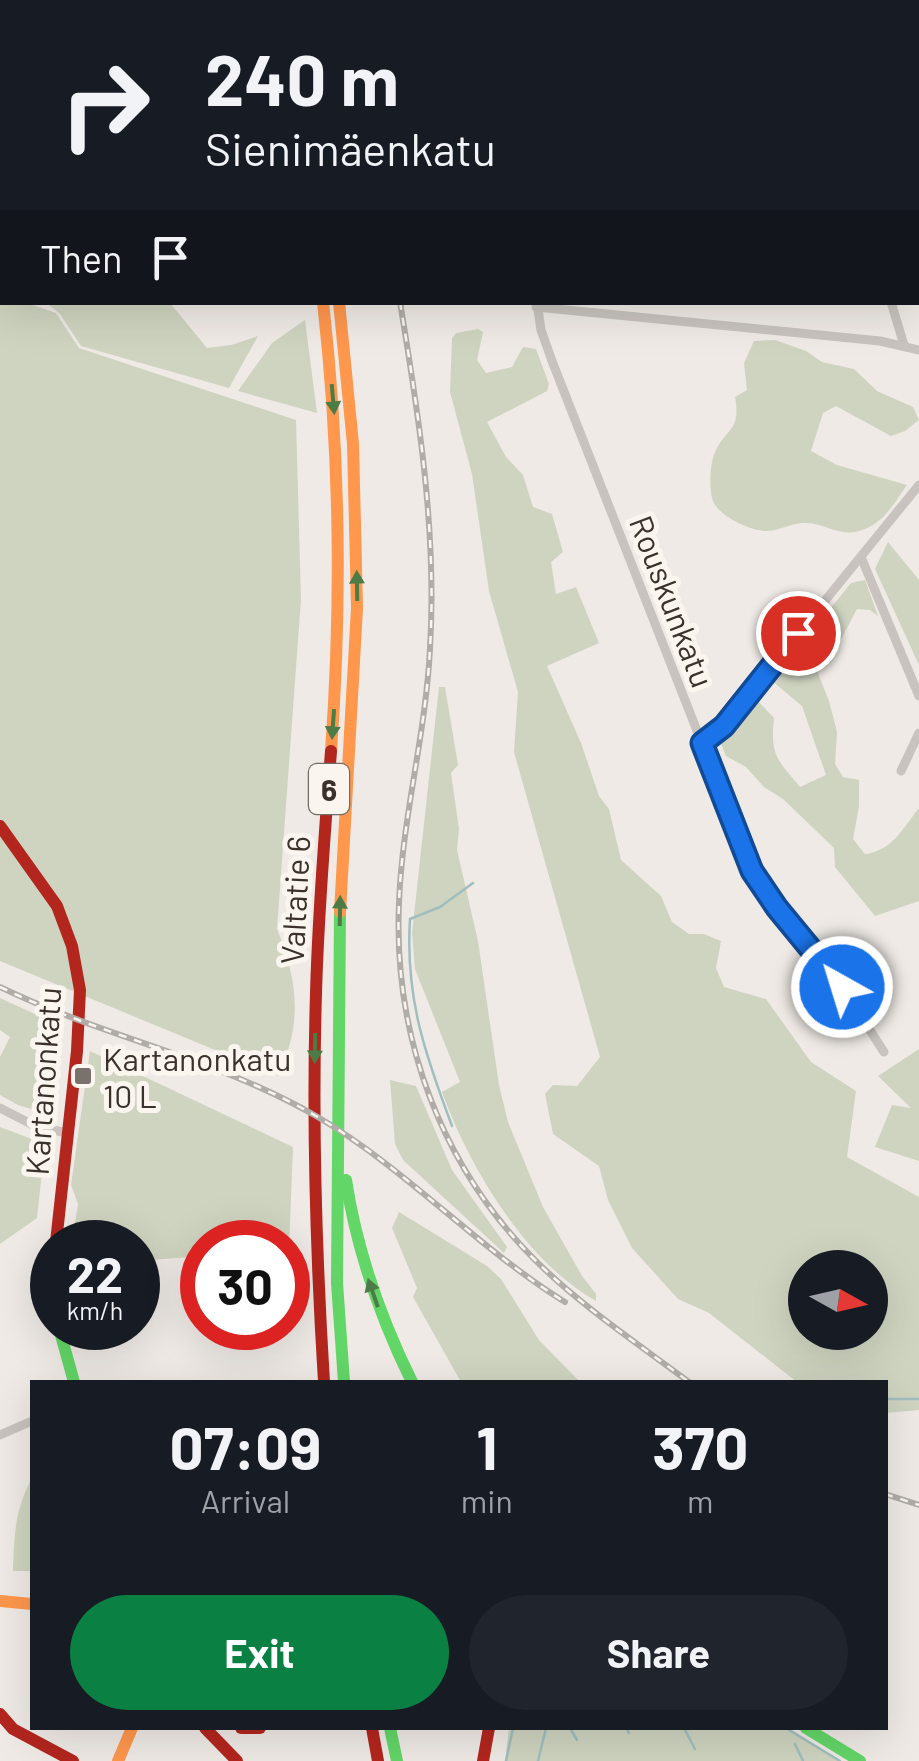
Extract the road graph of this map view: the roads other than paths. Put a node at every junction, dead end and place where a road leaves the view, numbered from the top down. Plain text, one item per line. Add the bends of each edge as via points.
1 (322, 305) edge
2 (339, 305) edge
3 (536, 305) edge
4 (545, 305) edge
5 (892, 305) edge
6 (904, 345) junction
7 (919, 350) edge
8 (919, 486) edge
9 (861, 556) junction
10 (919, 696) edge
11 (919, 733) edge
12 (702, 743) junction
13 (901, 771) dead end
14 (0, 826) edge
15 (884, 1052) dead end
16 (0, 1108) edge
17 (338, 1114) junction
18 (67, 1133) junction
19 (58, 1220) edge
20 (65, 1350) edge
21 (73, 1380) edge
22 (324, 1380) edge
23 (344, 1380) edge
24 (411, 1380) edge
25 (30, 1422) edge
26 (0, 1435) edge
27 (0, 1602) edge
28 (30, 1604) edge
29 (0, 1714) edge
30 (131, 1730) edge
31 (207, 1730) edge
32 (372, 1730) edge
33 (390, 1730) edge
34 (489, 1730) edge
35 (809, 1730) edge
36 (73, 1761) edge
37 (118, 1761) edge
38 (238, 1761) edge
39 (378, 1761) edge
40 (397, 1761) edge
41 (483, 1761) edge
42 (860, 1761) edge

1 -> 22 main road, Valtatie 6 / 6 via 337,444 339,591 314,1049
17 -> 2 main road, Valtatie 6 / 6 via 341,868 357,608 353,444
3 - 12 street, Rouskunkatu via 552,361
4 - 6 street
5 - 6 street
6 - 7 street
8 - 9 street
9 - 10 street
9 - 12 street via 724,726
11 - 13 street
12 - 15 street, Rouskunkatu via 752,871
14 - 18 main road, Kartanonkatu via 52,897 76,966 80,1015
16 - 18 street
17 - 23 main road, Valtatie 6 / 6
24 -> 17 main road via 360,1256
18 - 19 main road, Kartanonkatu
20 - 21 main road
25 - 26 street
27 - 28 main road
29 - 36 main road
30 - 37 main road
31 - 38 main road
32 - 39 main road
33 - 40 main road
34 - 41 main road
35 - 42 main road

